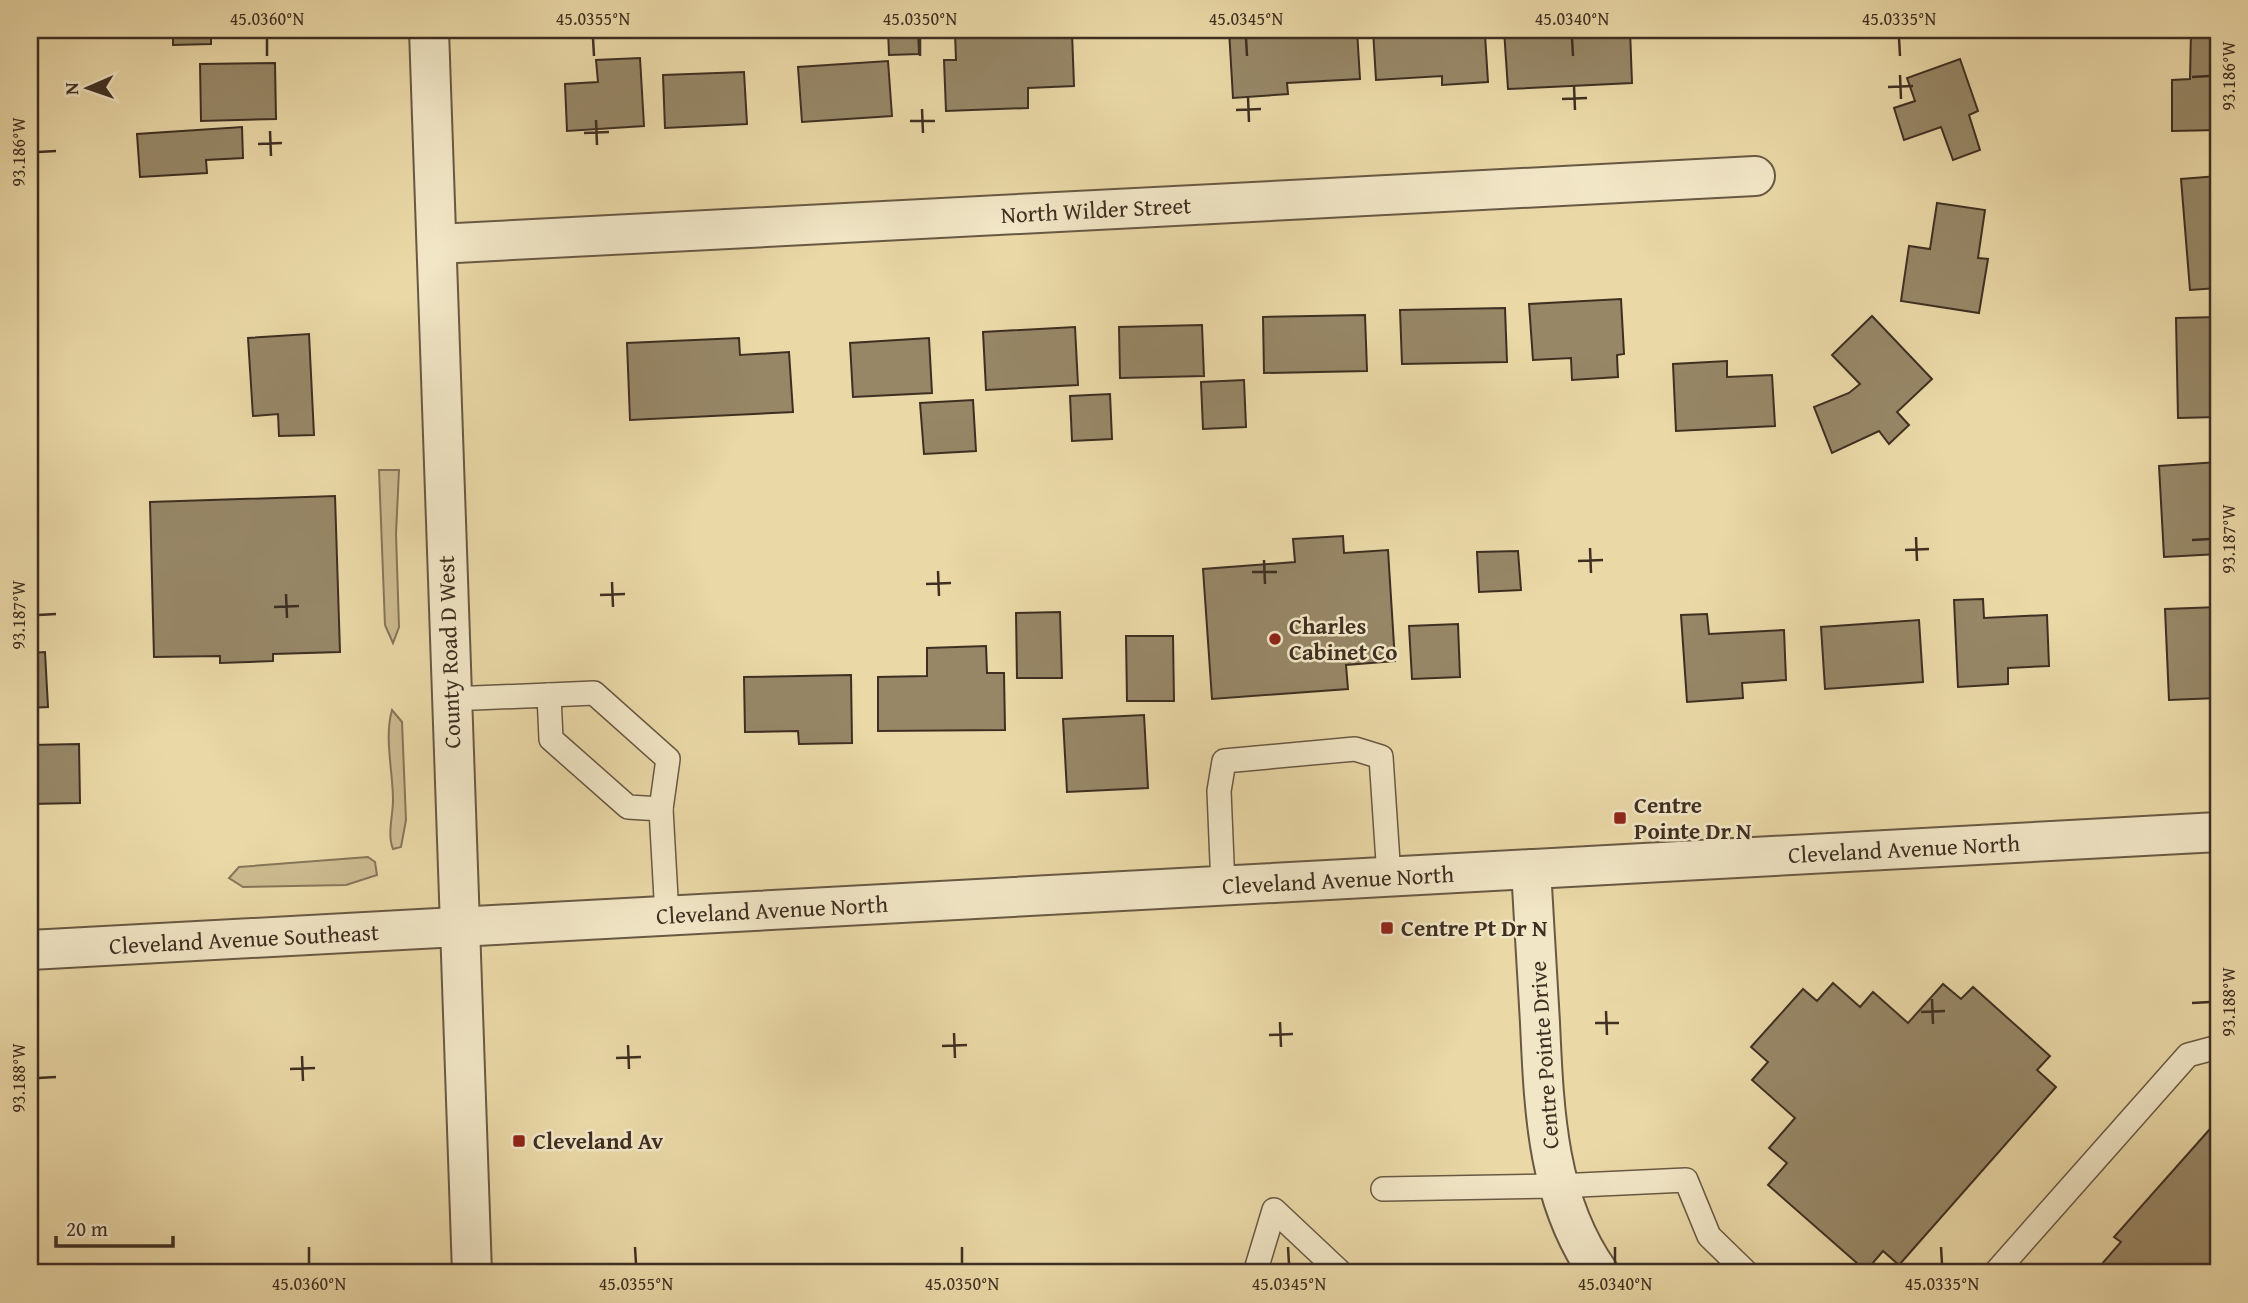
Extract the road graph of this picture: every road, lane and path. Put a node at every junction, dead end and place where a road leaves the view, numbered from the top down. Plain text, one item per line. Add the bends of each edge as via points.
1 (429, 30) edge
2 (1755, 176) dead end
3 (437, 244) junction
4 (549, 695) junction
5 (450, 699) junction
6 (661, 809) junction
7 (2218, 832) edge
8 (1531, 869) junction
9 (1389, 877) junction
10 (1223, 886) junction
11 (667, 916) junction
12 (458, 926) junction
13 (30, 950) edge
14 (2218, 1047) edge
15 (1558, 1186) junction
16 (1383, 1189) dead end
17 (472, 1273) edge
18 (1255, 1273) edge
19 (1341, 1273) edge
20 (1599, 1273) edge
21 (1747, 1273) edge
22 (1995, 1273) edge

1 - 3 street, County Road D West
2 - 3 street, North Wilder Street
3 - 5 street, County Road D West
4 - 5 lane
4 - 6 lane via 551,739 628,807
4 - 6 lane via 594,693 668,758
5 - 12 street, County Road D West
6 - 11 lane
7 - 8 street, Cleveland Avenue North
8 - 9 street, Cleveland Avenue North
8 - 15 street, Centre Pointe Drive via 1544,1102
9 - 10 street, Cleveland Avenue North
9 - 10 lane via 1381,757 1355,749 1224,761 1219,791
10 - 11 street, Cleveland Avenue North
11 - 12 street, Cleveland Avenue North
12 - 13 street, Cleveland Avenue Southeast
12 - 17 street, County Road D West
14 - 22 lane via 2188,1055
15 - 16 lane
15 - 20 street, Centre Pointe Drive
15 - 21 lane via 1686,1180 1709,1236
18 - 19 lane via 1275,1210

